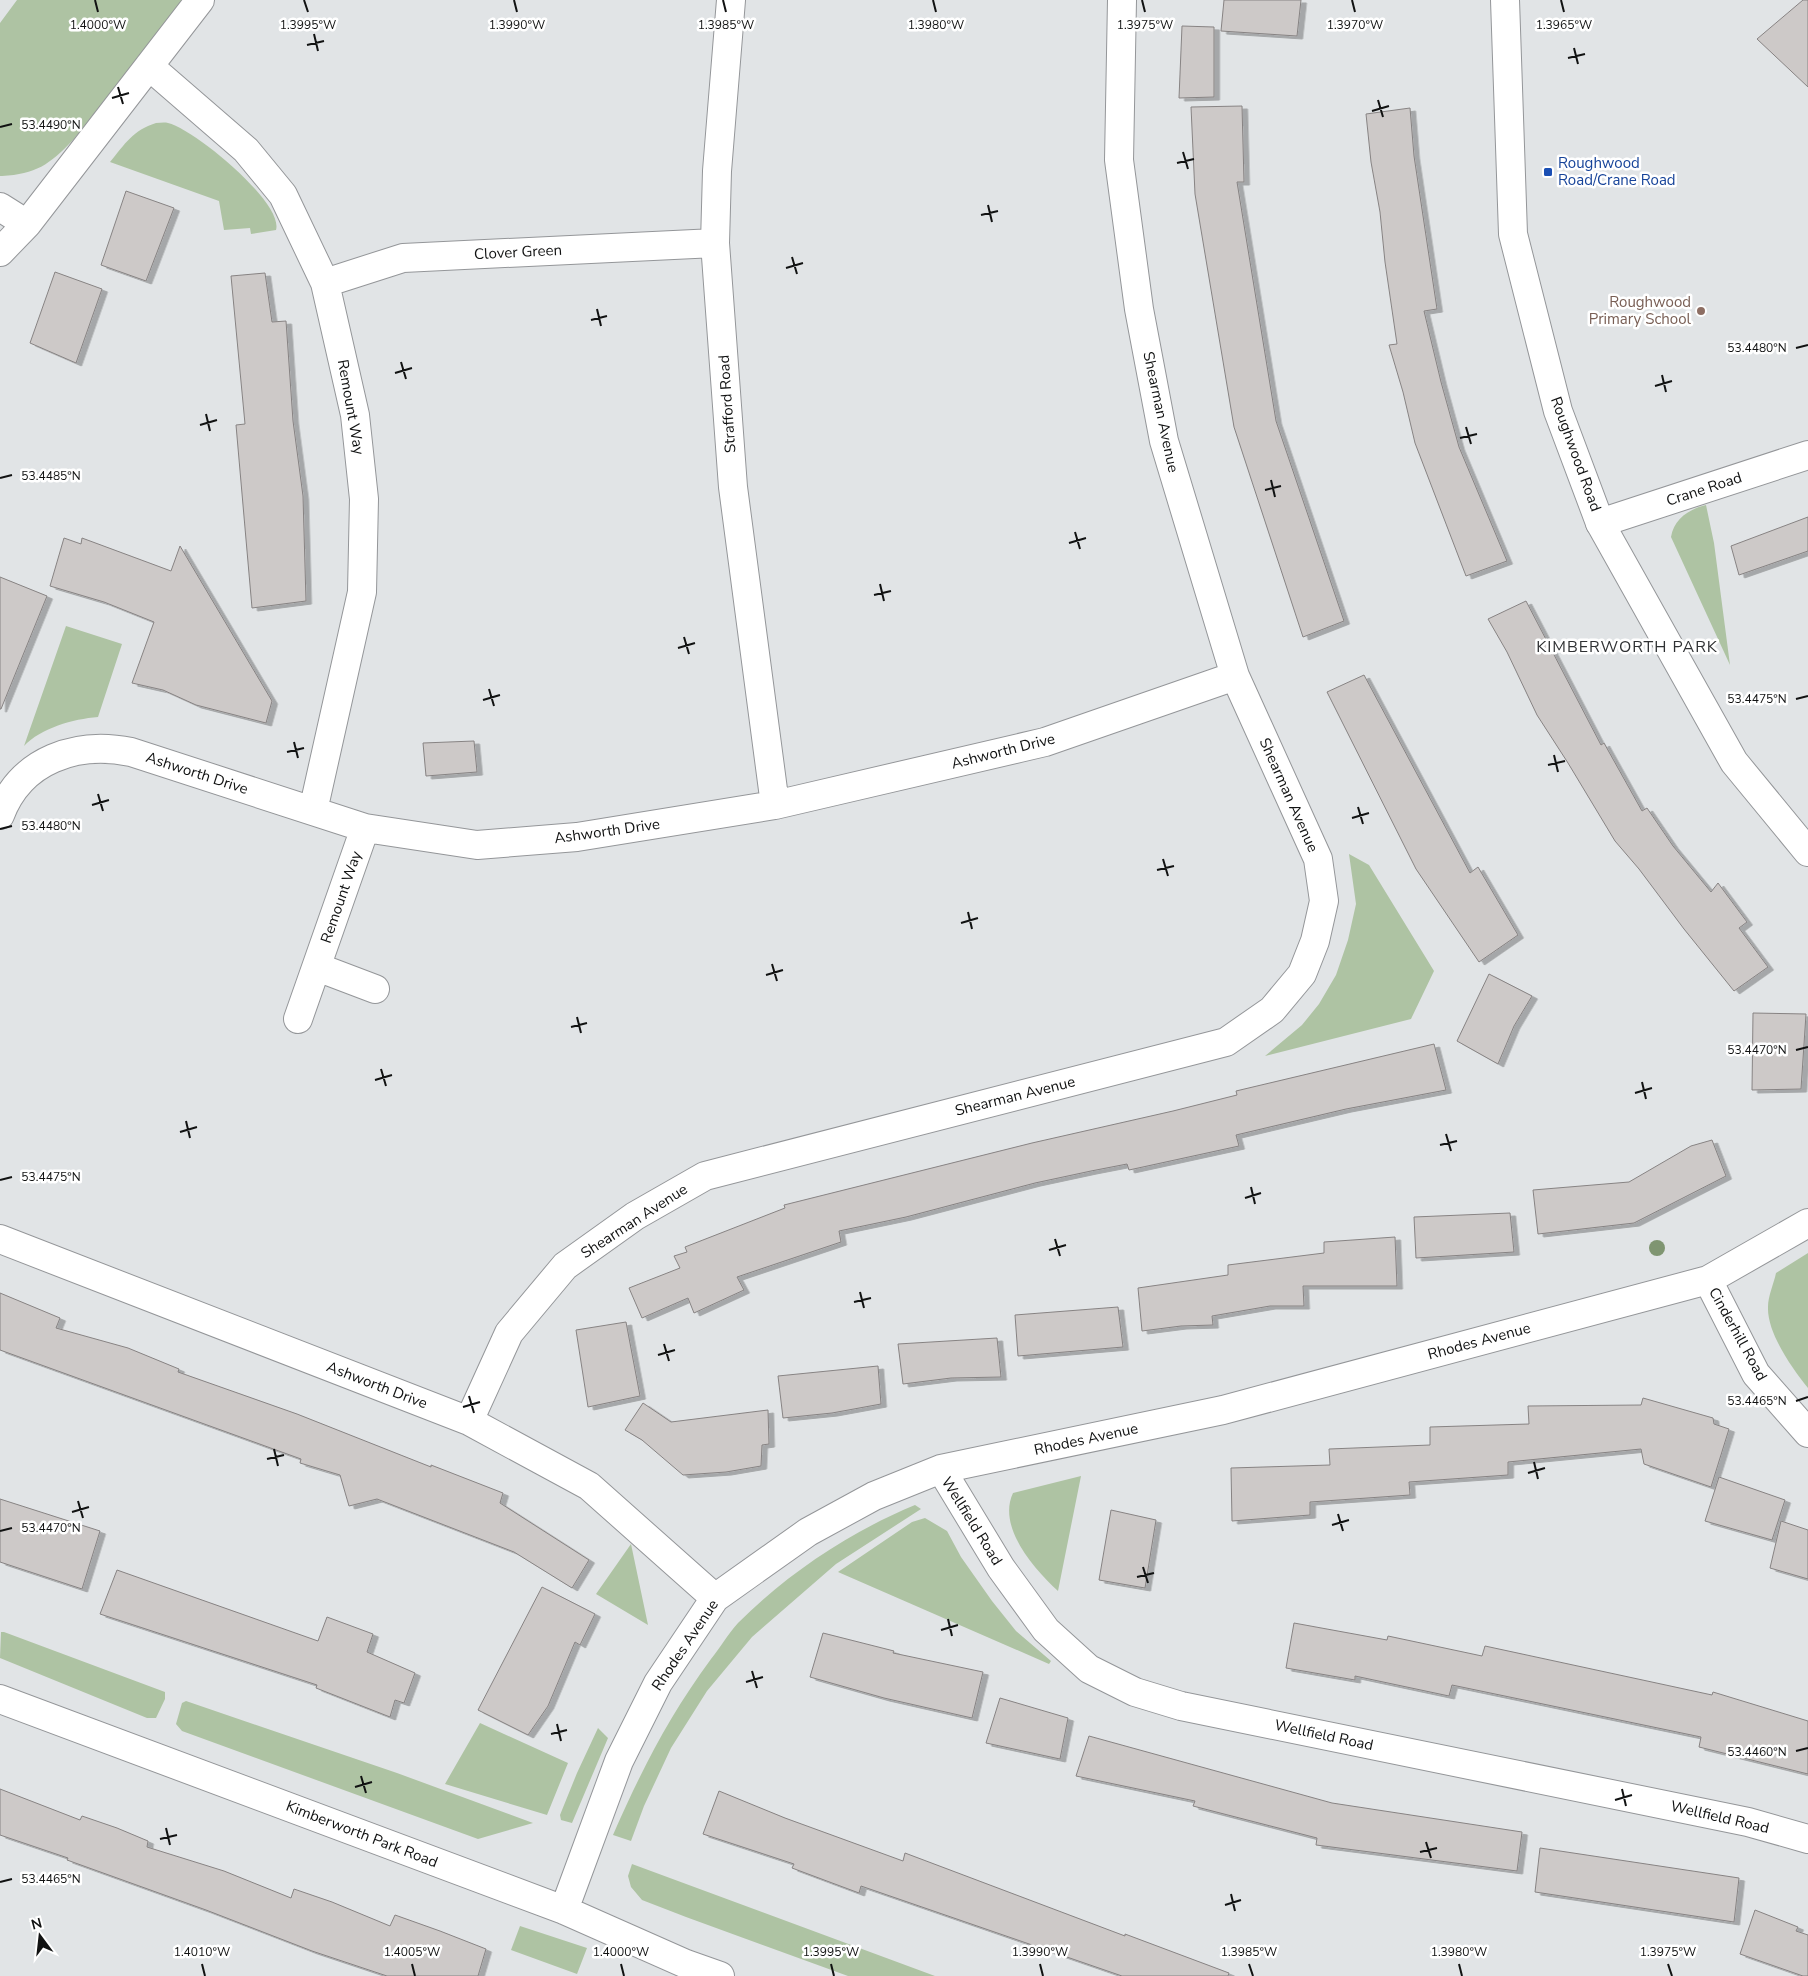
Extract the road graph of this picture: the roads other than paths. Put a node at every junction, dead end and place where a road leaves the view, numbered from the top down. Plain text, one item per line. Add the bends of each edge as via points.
1 (200, 0) edge
2 (731, 0) edge
3 (1122, 0) edge
4 (1505, 0) edge
5 (149, 66) junction
6 (0, 207) edge
7 (27, 224) junction
8 (715, 243) junction
9 (0, 252) edge
10 (325, 283) junction
11 (1808, 455) edge
12 (1600, 523) junction
13 (1236, 676) junction
14 (775, 805) junction
15 (313, 810) junction
16 (0, 815) edge
17 (365, 828) junction
18 (1808, 852) edge
19 (317, 967) junction
20 (375, 989) dead end
21 (298, 1019) dead end
22 (1808, 1223) edge
23 (0, 1239) edge
24 (1708, 1280) junction
25 (469, 1421) junction
26 (1808, 1433) edge
27 (940, 1469) junction
28 (715, 1598) junction
29 (0, 1699) edge
30 (1808, 1839) edge
31 (564, 1910) junction
32 (684, 1970) edge
33 (720, 1976) edge

1 - 5 street
2 - 8 street, Strafford Road via 717,171
3 - 13 street, Shearman Avenue via 1118,160 1139,308 1164,441
4 - 12 street, Roughwood Road via 1513,234 1558,411
5 - 7 street
5 - 10 street, Remount Way via 246,150 283,195
6 - 7 street
7 - 9 street
8 - 10 street, Clover Green via 403,258
8 - 14 street, Strafford Road via 733,487
10 - 15 street, Remount Way via 355,416 364,499 362,592
11 - 12 street, Crane Road
12 - 18 street, Roughwood Road via 1734,762
13 - 14 street, Ashworth Drive via 1045,742
13 - 25 street, Shearman Avenue via 1318,859 1324,900 1315,941 1302,974 1272,1010 1226,1042 705,1176 635,1216 565,1266 509,1333
14 - 17 street, Ashworth Drive via 577,837 477,845
15 - 16 street, Ashworth Drive via 131,752 86,748 62,754 42,764 5,801
15 - 17 street, Ashworth Drive
17 - 19 street, Remount Way
19 - 20 street
19 - 21 street, Remount Way
22 - 24 street, Rhodes Avenue
23 - 25 street, Ashworth Drive
24 - 26 street, Cinderhill Road via 1756,1374
24 - 27 street, Rhodes Avenue via 1223,1410
25 - 28 street, Ashworth Drive via 589,1486
27 - 28 street, Rhodes Avenue via 874,1496 808,1532
27 - 30 street, Wellfield Road via 1001,1568 1046,1630 1089,1669 1135,1692 1190,1708 1748,1822
28 - 31 street, Rhodes Avenue via 658,1683 619,1761
29 - 31 street, Kimberworth Park Road
31 - 32 street, Kimberworth Park Road
32 - 33 street, Kimberworth Park Road

